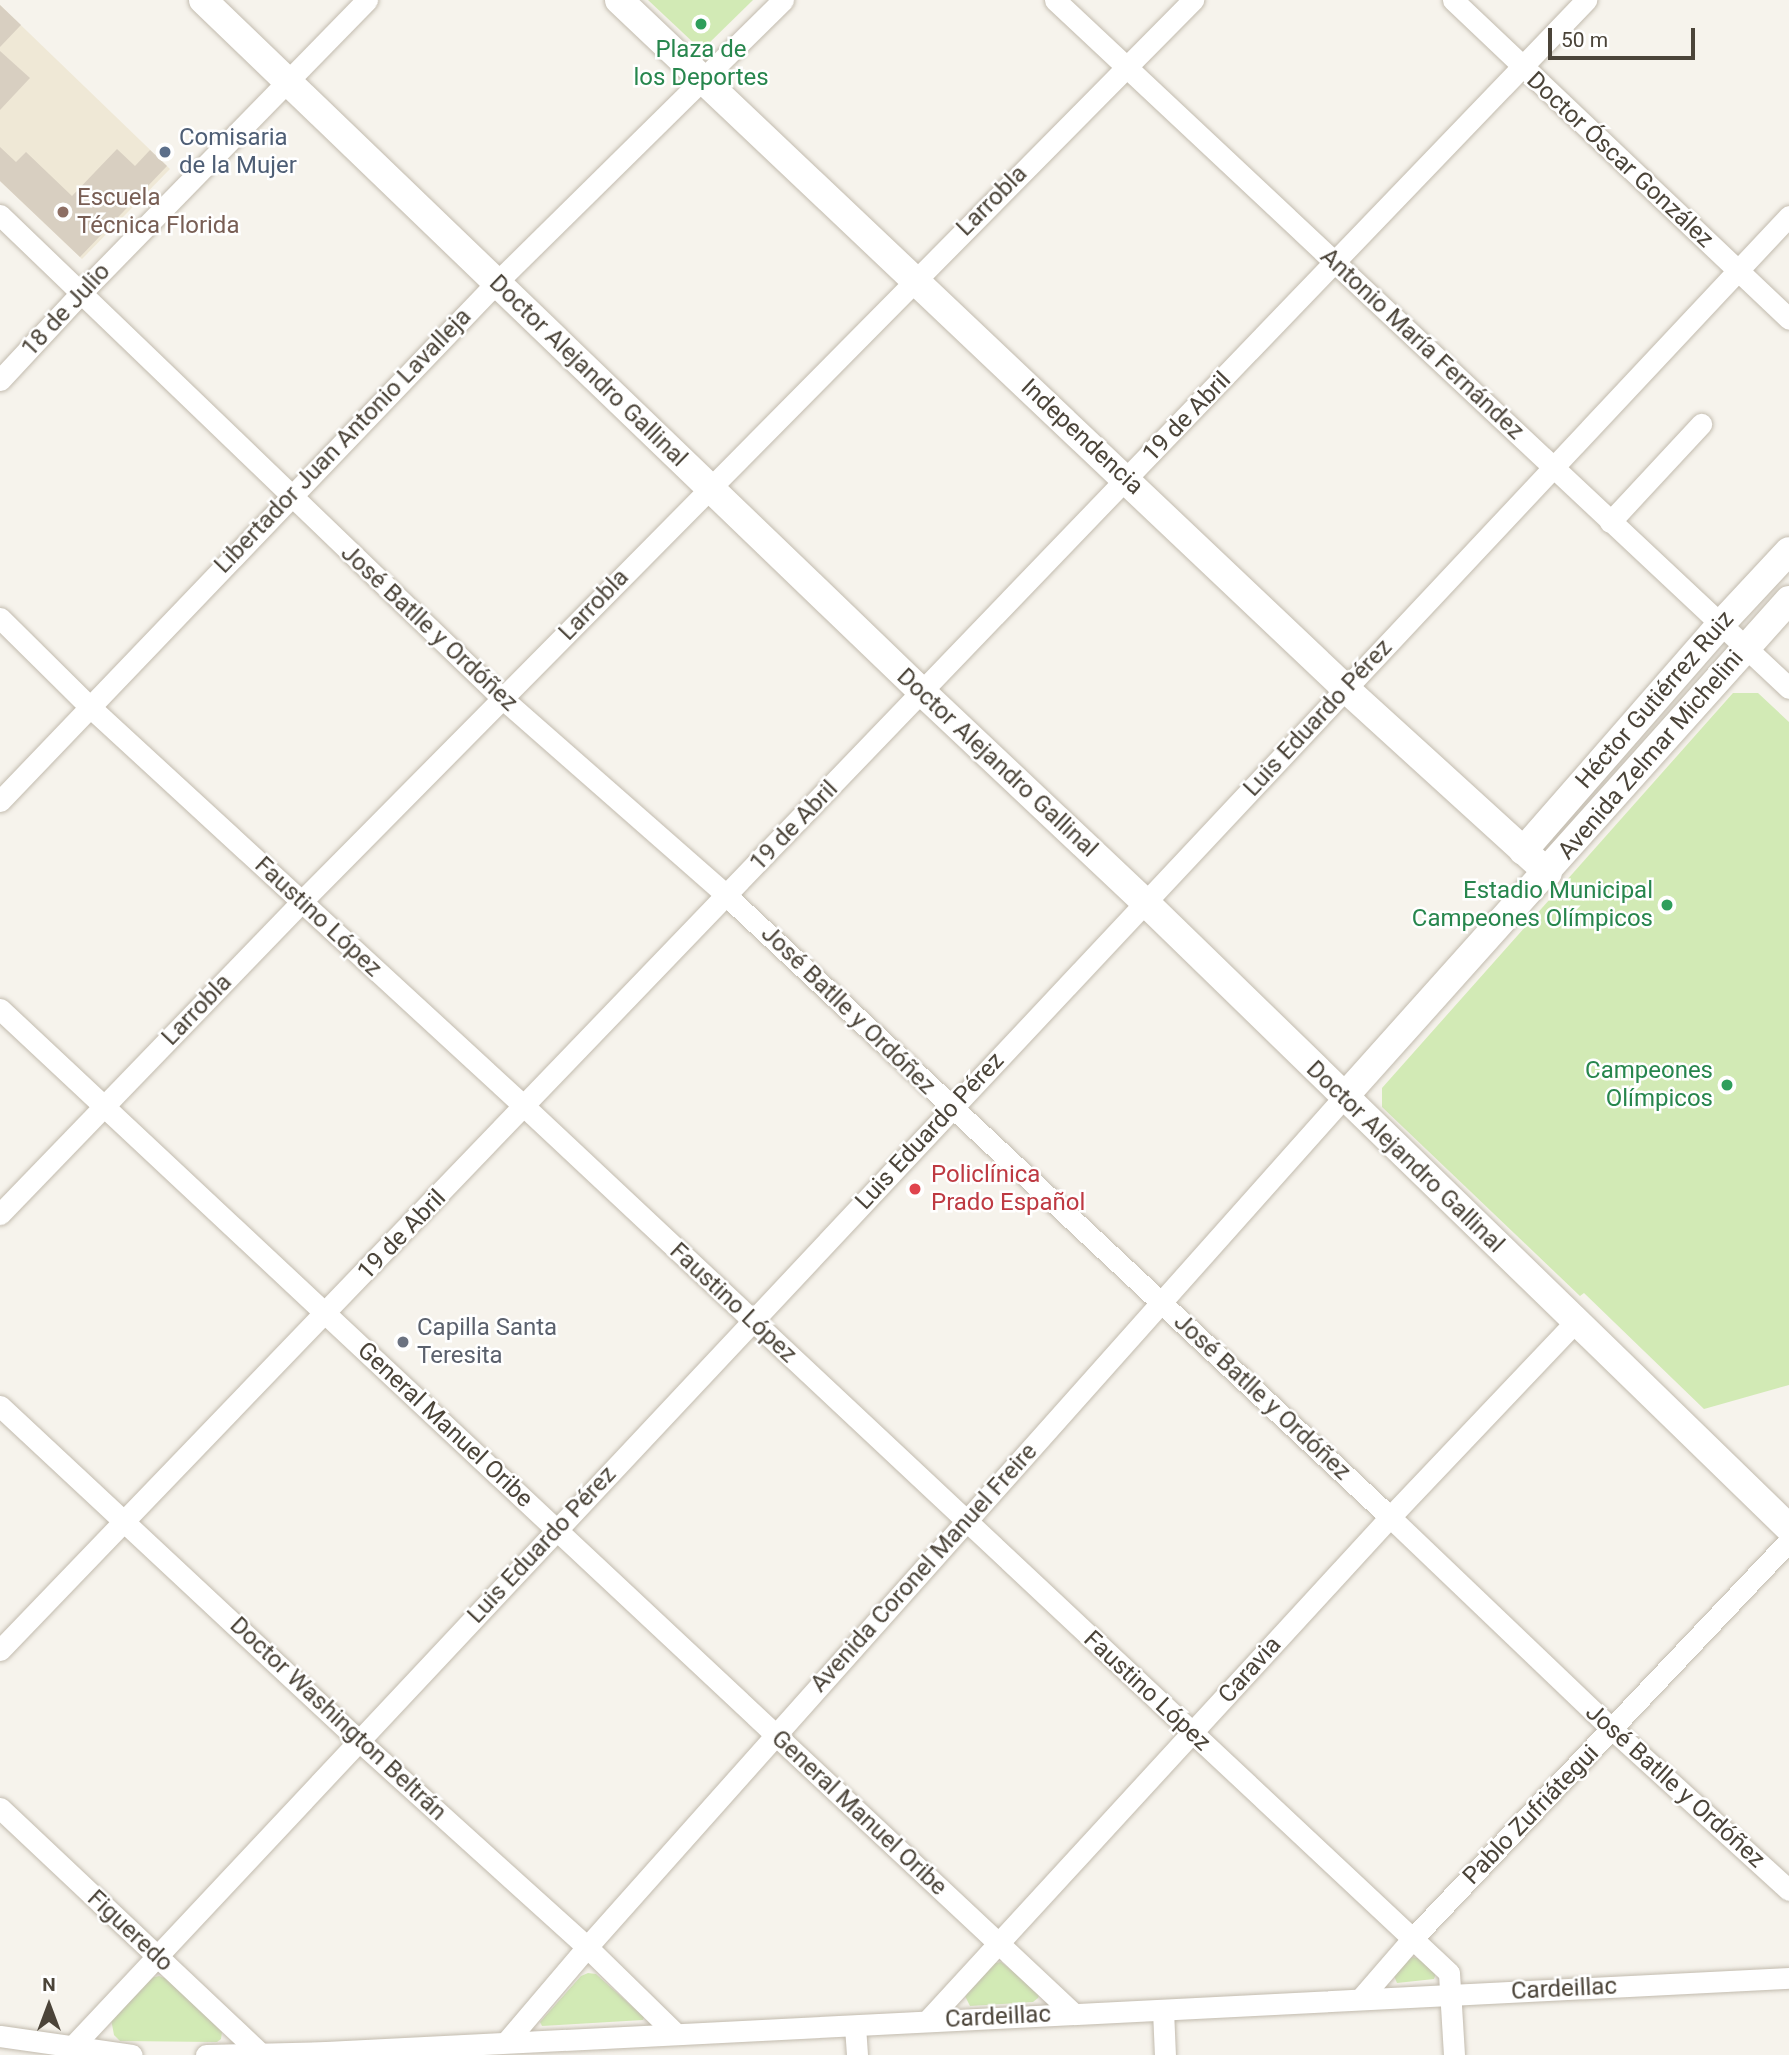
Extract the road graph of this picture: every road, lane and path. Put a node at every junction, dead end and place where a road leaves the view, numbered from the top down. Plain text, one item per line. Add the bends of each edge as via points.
1 (203, 0) edge
2 (367, 0) edge
3 (619, 0) edge
4 (783, 0) edge
5 (1055, 0) edge
6 (1193, 0) edge
7 (1452, 0) edge
8 (1586, 0) edge
9 (1127, 67) junction
10 (1521, 67) junction
11 (287, 80) junction
12 (704, 80) junction
13 (0, 215) edge
14 (1789, 216) edge
15 (1335, 263) junction
16 (1738, 271) junction
17 (914, 280) junction
18 (496, 283) junction
19 (80, 294) junction
20 (1789, 319) edge
21 (0, 380) edge
22 (1701, 424) dead end
23 (1553, 468) junction
24 (1127, 479) junction
25 (709, 488) junction
26 (289, 496) junction
27 (1611, 522) junction
28 (1789, 551) edge
29 (1789, 600) edge
30 (0, 618) edge
31 (1720, 625) junction
32 (1744, 649) junction
33 (1789, 688) edge
34 (1346, 689) junction
35 (922, 692) junction
36 (502, 698) junction
37 (89, 706) junction
38 (0, 801) edge
39 (1523, 851) junction
40 (1548, 873) junction
41 (727, 896) junction
42 (302, 902) junction
43 (1145, 902) junction
44 (0, 1009) edge
45 (1344, 1097) junction
46 (104, 1106) junction
47 (525, 1107) junction
48 (951, 1108) junction
49 (0, 1214) edge
50 (1161, 1304) junction
51 (327, 1314) junction
52 (754, 1322) junction
53 (1575, 1322) junction
54 (0, 1406) edge
55 (1391, 1517) junction
56 (966, 1520) junction
57 (123, 1521) junction
58 (1789, 1528) edge
59 (556, 1530) junction
60 (1789, 1541) edge
61 (0, 1650) edge
62 (1612, 1729) junction
63 (1192, 1734) junction
64 (776, 1735) junction
65 (358, 1740) junction
66 (0, 1808) edge
67 (1789, 1890) edge
68 (1413, 1938) junction
69 (998, 1941) junction
70 (587, 1947) junction
71 (156, 1955) junction
72 (1789, 1960) edge
73 (1779, 1978) edge
74 (1451, 1996) junction
75 (1361, 1998) junction
76 (1163, 2010) junction
77 (1074, 2014) junction
78 (927, 2021) junction
79 (855, 2026) junction
80 (675, 2033) junction
81 (0, 2036) edge
82 (507, 2041) junction
83 (593, 2046) edge
84 (72, 2048) junction
85 (260, 2053) junction
86 (326, 2053) edge
87 (132, 2055) edge
88 (206, 2055) edge
89 (857, 2055) edge
90 (1165, 2055) edge
91 (1454, 2055) edge

1 - 11 street, Doctor Alejandro Gallinal
2 - 11 street, 18 de Julio
3 - 12 street, Independencia
4 - 12 street, Libertador Juan Antonio Lavalleja
5 - 9 street, Antonio María Fernández
6 - 9 street, Larrobla
7 - 10 street, Doctor Óscar González
8 - 10 street, 19 de Abril
9 - 15 street, Antonio María Fernández
9 - 17 street, Larrobla
10 - 15 street, 19 de Abril
10 - 16 street, Doctor Óscar González
11 - 18 street, Doctor Alejandro Gallinal
11 - 19 street, 18 de Julio
12 - 17 street, Independencia
12 - 18 street, Libertador Juan Antonio Lavalleja
13 - 19 street, José Batlle y Ordóñez
14 - 16 street, Luis Eduardo Pérez
15 - 23 street, Antonio María Fernández
15 - 24 street, 19 de Abril
16 - 20 street, Doctor Óscar González
16 - 23 street, Luis Eduardo Pérez
17 - 24 street, Independencia
17 - 25 street, Larrobla
18 - 25 street, Doctor Alejandro Gallinal
18 - 26 street, Libertador Juan Antonio Lavalleja
19 - 21 street, 18 de Julio
19 - 26 street, José Batlle y Ordóñez
22 - 27 street
23 - 27 street, Antonio María Fernández
23 - 34 street, Luis Eduardo Pérez
24 - 34 street, Independencia
24 - 35 street, 19 de Abril
25 - 35 street, Doctor Alejandro Gallinal
25 - 36 street, Larrobla
26 - 36 street, José Batlle y Ordóñez
26 - 37 street, Libertador Juan Antonio Lavalleja
27 - 31 street, Antonio María Fernández
28 - 31 street, Héctor Gutiérrez Ruiz
29 - 32 street, Avenida Zelmar Michelini
30 - 37 street, Faustino López
31 - 32 street, Antonio María Fernández
31 - 39 street, Héctor Gutiérrez Ruiz
32 - 33 street, Antonio María Fernández
32 - 40 street, Avenida Zelmar Michelini
34 - 39 street, Independencia
34 - 43 street, Luis Eduardo Pérez
35 - 41 street, 19 de Abril
35 - 43 street, Doctor Alejandro Gallinal
36 - 41 street, José Batlle y Ordóñez
36 - 42 street, Larrobla
37 - 38 street, Libertador Juan Antonio Lavalleja
37 - 42 street, Faustino López
39 - 40 street, Independencia
40 - 45 street, Avenida Zelmar Michelini
41 - 47 street, 19 de Abril
41 - 48 street, José Batlle y Ordóñez
42 - 46 street, Larrobla
42 - 47 street, Faustino López
43 - 45 street, Doctor Alejandro Gallinal
43 - 48 street, Luis Eduardo Pérez
44 - 46 street, General Manuel Oribe
45 - 50 street, Avenida Coronel Manuel Freire
45 - 53 street, Doctor Alejandro Gallinal
46 - 49 street, Larrobla
46 - 51 street, General Manuel Oribe
47 - 51 street, 19 de Abril
47 - 52 street, Faustino López
48 - 50 street, José Batlle y Ordóñez
48 - 52 street, Luis Eduardo Pérez
50 - 55 street, José Batlle y Ordóñez
50 - 56 street, Avenida Coronel Manuel Freire
51 - 57 street, 19 de Abril
51 - 59 street, General Manuel Oribe
52 - 56 street, Faustino López
52 - 59 street, Luis Eduardo Pérez
53 - 55 street, Caravia
53 - 58 street, Doctor Alejandro Gallinal
54 - 57 street, Doctor Washington Beltrán
55 - 62 street, José Batlle y Ordóñez
55 - 63 street, Caravia
56 - 63 street, Faustino López
56 - 64 street, Avenida Coronel Manuel Freire
57 - 61 street, 19 de Abril
57 - 65 street, Doctor Washington Beltrán
59 - 64 street, General Manuel Oribe
59 - 65 street, Luis Eduardo Pérez
60 - 62 street, Pablo Zufriátegui
62 - 67 street, José Batlle y Ordóñez
62 - 68 street, Pablo Zufriátegui
63 - 68 street, Faustino López
63 - 69 street, Caravia
64 - 69 street, General Manuel Oribe
64 - 70 street, Avenida Coronel Manuel Freire
65 - 70 street, Doctor Washington Beltrán
65 - 71 street, Luis Eduardo Pérez
66 - 71 street, Figueredo
68 - 74 street, Faustino López via 1450,1973
68 - 75 street, Pablo Zufriátegui
69 - 77 street, General Manuel Oribe
69 - 78 street, Caravia
70 - 80 street, Doctor Washington Beltrán
70 - 82 street, Avenida Coronel Manuel Freire
71 - 84 street, Luis Eduardo Pérez
71 - 85 street, Figueredo
72 - 73 street
73 - 74 street, Cardeillac
74 - 75 street, Cardeillac
74 - 91 street, Faustino López
75 - 76 street, Cardeillac
76 - 77 street, Cardeillac
76 - 90 street
77 - 78 street, Cardeillac
78 - 79 street, Cardeillac
79 - 80 street, Cardeillac
79 - 89 street
80 - 83 street, Cardeillac
81 - 84 street
82 - 83 street, Cardeillac
82 - 86 street, Cardeillac
84 - 87 street
85 - 86 street, Cardeillac
85 - 88 street, Cardeillac

